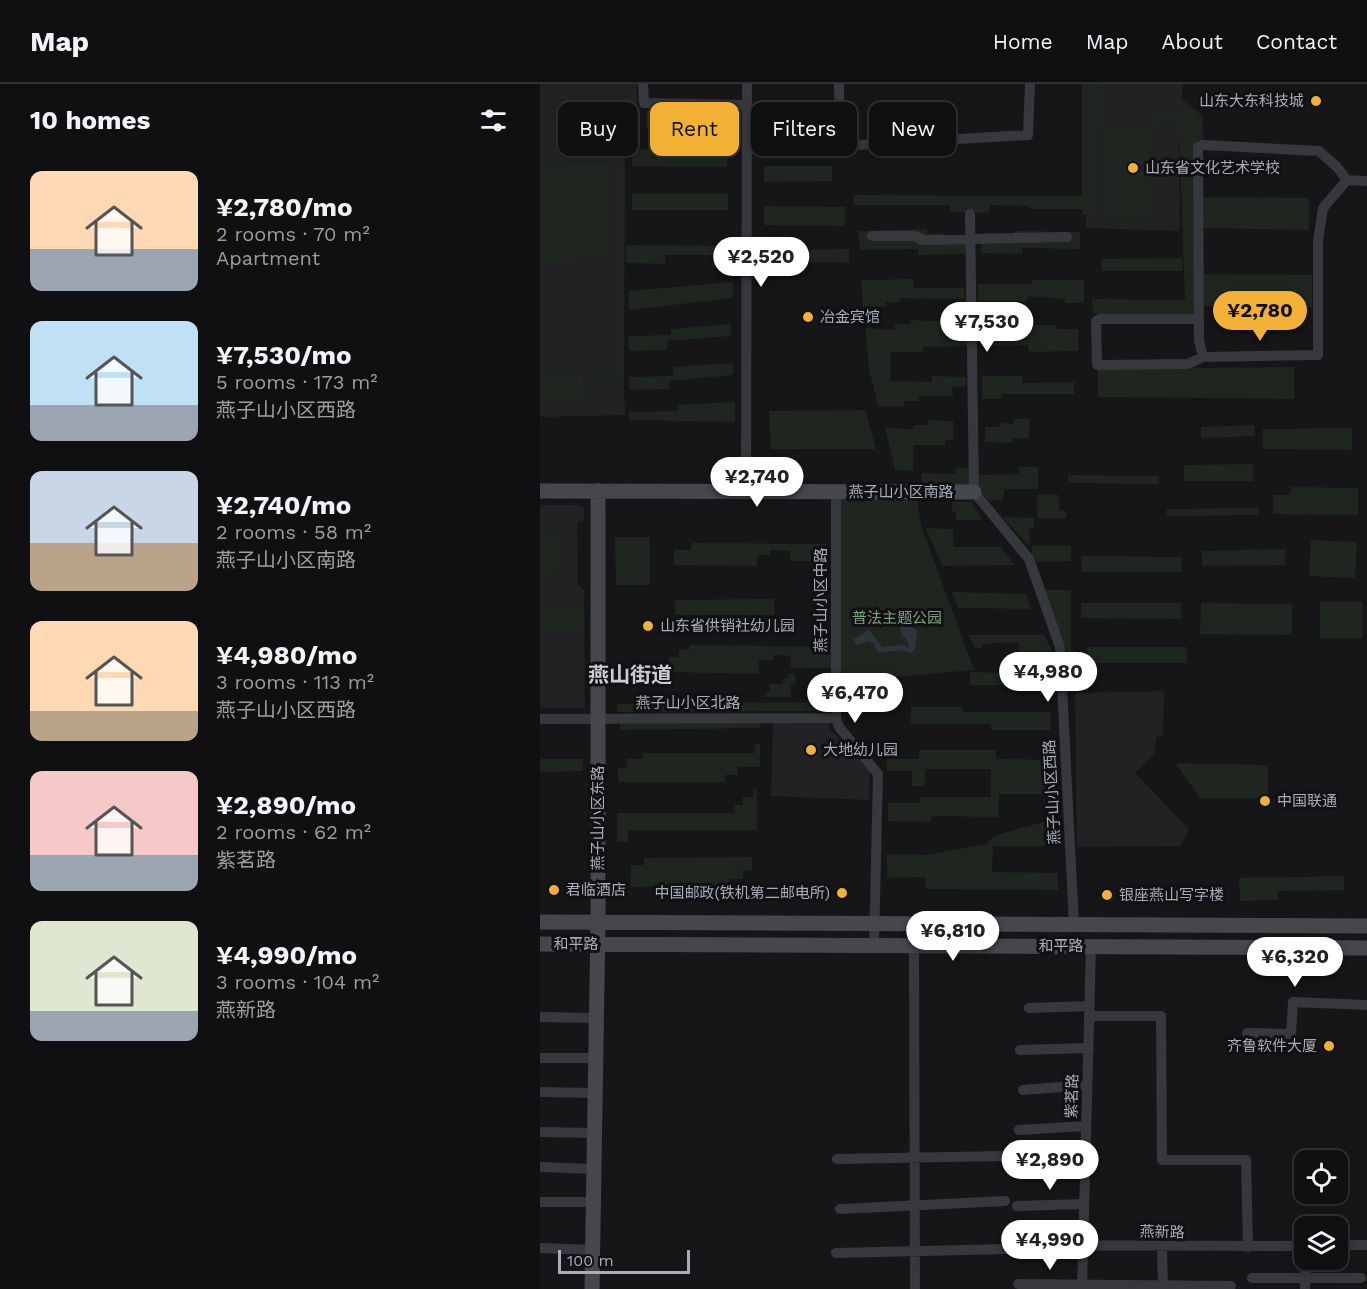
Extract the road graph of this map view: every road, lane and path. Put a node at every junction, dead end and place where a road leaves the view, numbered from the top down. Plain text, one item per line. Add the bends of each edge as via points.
1 (644, 84) edge
2 (747, 84) edge
3 (839, 84) edge
4 (1030, 84) edge
5 (747, 105) junction
6 (1347, 180) junction
7 (1367, 181) edge
8 (970, 214) dead end
9 (872, 237) dead end
10 (1067, 237) dead end
11 (971, 240) junction
12 (1199, 319) junction
13 (1203, 357) junction
14 (540, 491) edge
15 (598, 491) junction
16 (746, 492) junction
17 (836, 492) junction
18 (974, 492) junction
19 (836, 718) junction
20 (540, 719) edge
21 (598, 719) junction
22 (540, 922) edge
23 (598, 922) junction
24 (873, 924) junction
25 (1074, 925) junction
26 (1367, 926) edge
27 (540, 944) edge
28 (597, 944) junction
29 (874, 945) junction
30 (914, 946) junction
31 (1091, 946) junction
32 (1367, 948) edge
33 (1367, 1005) edge
34 (1029, 1008) dead end
35 (1090, 1011) junction
36 (540, 1017) edge
37 (596, 1018) junction
38 (1247, 1033) dead end
39 (1089, 1048) junction
40 (1020, 1050) dead end
41 (540, 1058) edge
42 (595, 1058) junction
43 (1087, 1085) junction
44 (1023, 1090) dead end
45 (540, 1092) edge
46 (595, 1093) junction
47 (1086, 1126) junction
48 (1019, 1130) dead end
49 (540, 1132) edge
50 (594, 1133) junction
51 (1004, 1156) dead end
52 (915, 1159) junction
53 (837, 1160) dead end
54 (540, 1167) edge
55 (1084, 1168) junction
56 (594, 1169) junction
57 (1017, 1170) dead end
58 (1005, 1201) dead end
59 (540, 1202) edge
60 (593, 1203) junction
61 (1083, 1204) junction
62 (915, 1205) junction
63 (1017, 1206) dead end
64 (840, 1209) dead end
65 (1348, 1245) edge
66 (1367, 1245) edge
67 (1081, 1246) junction
68 (1162, 1246) junction
69 (1294, 1246) edge
70 (1248, 1247) junction
71 (540, 1248) edge
72 (593, 1250) junction
73 (915, 1251) junction
74 (836, 1253) dead end
75 (1252, 1278) dead end
76 (1360, 1278) dead end
77 (1018, 1284) dead end
78 (1306, 1284) edge
79 (1231, 1286) dead end
80 (1082, 1287) edge
81 (1162, 1287) edge
82 (592, 1289) edge
83 (915, 1289) edge

1 - 5 street via 644,103
2 - 5 street
3 - 4 street via 840,146 1028,135
5 - 16 street
6 - 7 street
6 - 12 street via 1319,151 1198,147
6 - 13 street via 1323,208 1318,241 1318,355
8 - 11 street
9 - 11 street
10 - 11 street
11 - 18 street
12 - 13 street
12 - 13 street via 1100,319 1096,321 1097,365 1188,364
14 - 15 main road, 燕子山小区南路
15 - 16 main road, 燕子山小区南路
15 - 21 main road, 燕子山小区东路
16 - 17 main road, 燕子山小区南路
17 - 18 main road, 燕子山小区南路
17 - 19 street, 燕子山小区中路
18 - 25 street, 燕子山小区西路 via 1029,559 1060,647
19 - 21 street, 燕子山小区北路
19 - 24 street via 878,774
20 - 21 street, 燕子山小区北路
21 - 23 main road, 燕子山小区东路
22 - 23 main road, 和平路
23 - 24 main road, 和平路
23 - 28 main road, 燕子山小区东路
24 - 25 main road, 和平路
24 - 29 street
25 - 26 main road, 和平路
27 - 28 main road, 和平路
28 - 29 main road, 和平路
28 - 37 main road, 燕子山小区东路
29 - 30 main road, 和平路
30 - 31 main road, 和平路
30 - 52 street
31 - 32 main road, 和平路
31 - 35 street, 紫茗路
33 - 38 street via 1293,1002 1291,1034
34 - 35 street
35 - 39 street, 紫茗路
35 - 70 street via 1161,1016 1162,1160 1246,1160
36 - 37 street
37 - 42 main road, 燕子山小区东路
39 - 40 street
39 - 43 street, 紫茗路
41 - 42 street
42 - 46 main road, 燕子山小区东路
43 - 44 street
43 - 47 street, 紫茗路
45 - 46 street
46 - 50 main road, 燕子山小区东路
47 - 48 street
47 - 55 street, 紫茗路
49 - 50 street
50 - 56 main road, 燕子山小区东路
51 - 52 street
52 - 53 street
52 - 62 street
54 - 56 street
55 - 57 street
55 - 61 street, 紫茗路
56 - 60 main road, 燕子山小区东路
58 - 62 street
59 - 60 street
60 - 72 main road, 燕子山小区东路
61 - 63 street
61 - 67 street, 紫茗路
62 - 64 street
62 - 73 street
65 - 66 street
67 - 68 street, 燕新路
67 - 73 street, 燕新路
67 - 80 street, 紫茗路
68 - 70 street, 燕新路
68 - 81 street
69 - 70 street, 燕新路
71 - 72 street
72 - 82 main road, 燕子山小区东路
73 - 74 street, 燕新路
73 - 83 street
75 - 78 street
76 - 78 street
77 - 80 street
79 - 81 street
80 - 81 street

